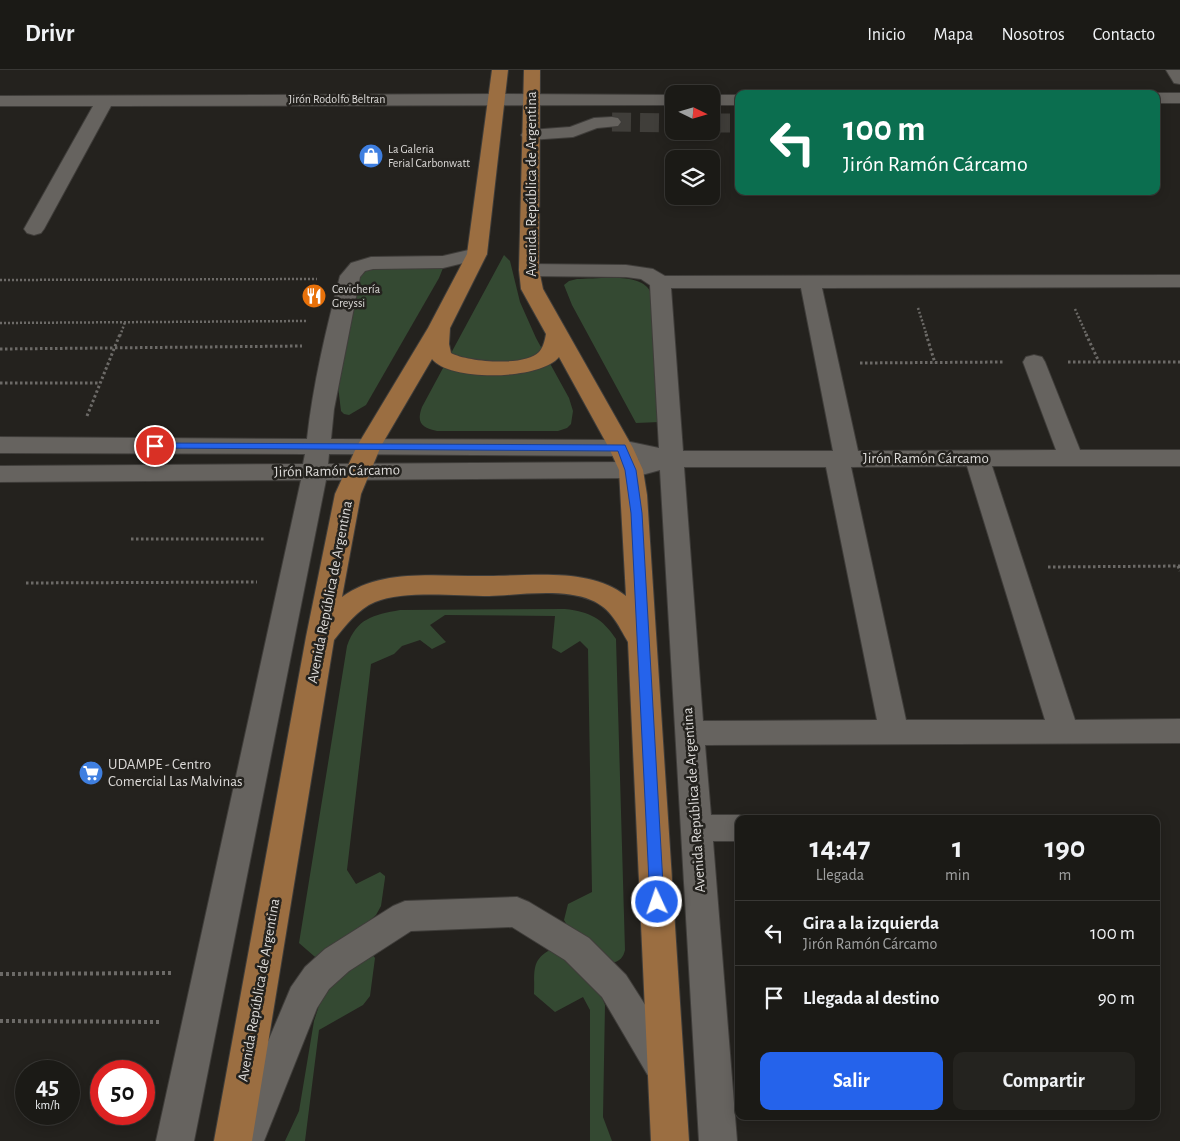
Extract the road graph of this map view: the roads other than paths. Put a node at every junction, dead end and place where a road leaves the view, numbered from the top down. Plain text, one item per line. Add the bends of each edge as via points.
1 (500, 70) edge
2 (532, 70) edge
3 (1174, 70) edge
4 (1180, 79) edge
5 (498, 98) junction
6 (530, 98) junction
7 (1160, 98) edge
8 (1180, 98) edge
9 (105, 100) junction
10 (579, 100) junction
11 (665, 100) edge
12 (720, 100) edge
13 (735, 100) edge
14 (0, 101) edge
15 (530, 135) junction
16 (34, 229) dead end
17 (477, 254) junction
18 (529, 270) junction
19 (660, 282) junction
20 (810, 282) junction
21 (1177, 286) edge
22 (439, 328) junction
23 (558, 335) junction
24 (1034, 362) dead end
25 (0, 446) edge
26 (318, 446) junction
27 (363, 458) junction
28 (976, 458) junction
29 (1071, 458) junction
30 (1180, 458) edge
31 (626, 459) junction
32 (672, 459) junction
33 (842, 459) junction
34 (315, 471) junction
35 (0, 474) edge
36 (320, 637) junction
37 (642, 641) junction
38 (1180, 731) edge
39 (894, 732) junction
40 (1064, 732) junction
41 (689, 733) junction
42 (696, 828) junction
43 (735, 828) edge
44 (667, 1072) junction
45 (175, 1141) edge
46 (233, 1141) edge
47 (245, 1141) edge
48 (670, 1141) edge
49 (718, 1141) edge

1 - 5 main road, Avenida República de Argentina
2 - 6 main road, Avenida República de Argentina
3 - 4 street
5 - 6 street, Jirón Rodolfo Beltran
5 - 9 street, Jirón Rodolfo Beltran
5 - 17 main road, Avenida República de Argentina
6 - 10 street, Jirón Rodolfo Beltran
6 - 15 main road, Avenida República de Argentina
7 - 8 street
9 - 14 street, Jirón Rodolfo Beltran
9 - 16 street
10 - 11 street, Jirón Rodolfo Beltran
10 - 15 street via 603,122 573,132
12 - 13 street
15 - 18 main road, Avenida República de Argentina
17 - 22 main road, Avenida República de Argentina
17 - 26 street via 443,262 371,263 358,267 349,279 339,320
18 - 19 street via 626,271 646,273
18 - 23 main road, Avenida República de Argentina via 532,289
19 - 20 street
19 - 32 street, Avenida República de Argentina
20 - 21 street via 1062,281
20 - 33 street
22 - 23 main road via 437,348 443,358 471,366 532,365 545,360
22 - 27 main road, Avenida República de Argentina
23 - 31 main road, Avenida República de Argentina
24 - 29 street
25 - 26 street, Jirón Ramón Cárcamo
26 - 27 street, Jirón Ramón Cárcamo
26 - 34 street
27 - 31 street, Jirón Ramón Cárcamo
27 - 34 street, Jirón Ramón Cárcamo
27 - 36 main road, Avenida República de Argentina via 348,494
28 - 29 street, Jirón Ramón Cárcamo
28 - 33 street, Jirón Ramón Cárcamo
28 - 40 street
29 - 30 street, Jirón Ramón Cárcamo
31 - 32 street, Jirón Ramón Cárcamo
31 - 37 main road, Avenida República de Argentina via 636,513
32 - 33 street, Jirón Ramón Cárcamo
32 - 41 street, Avenida República de Argentina
33 - 39 street
34 - 35 street, Jirón Ramón Cárcamo
34 - 45 street
36 - 37 main road via 348,605 366,594 387,589 558,586 602,593 621,606
36 - 46 main road, Avenida República de Argentina
37 - 44 main road, Avenida República de Argentina
38 - 40 street
39 - 40 street
39 - 41 street
41 - 42 street, Avenida República de Argentina
42 - 43 street
42 - 49 street, Avenida República de Argentina
44 - 47 street via 614,986 577,949 517,912 405,916 337,960 317,978 299,1007
44 - 48 main road, Avenida República de Argentina

